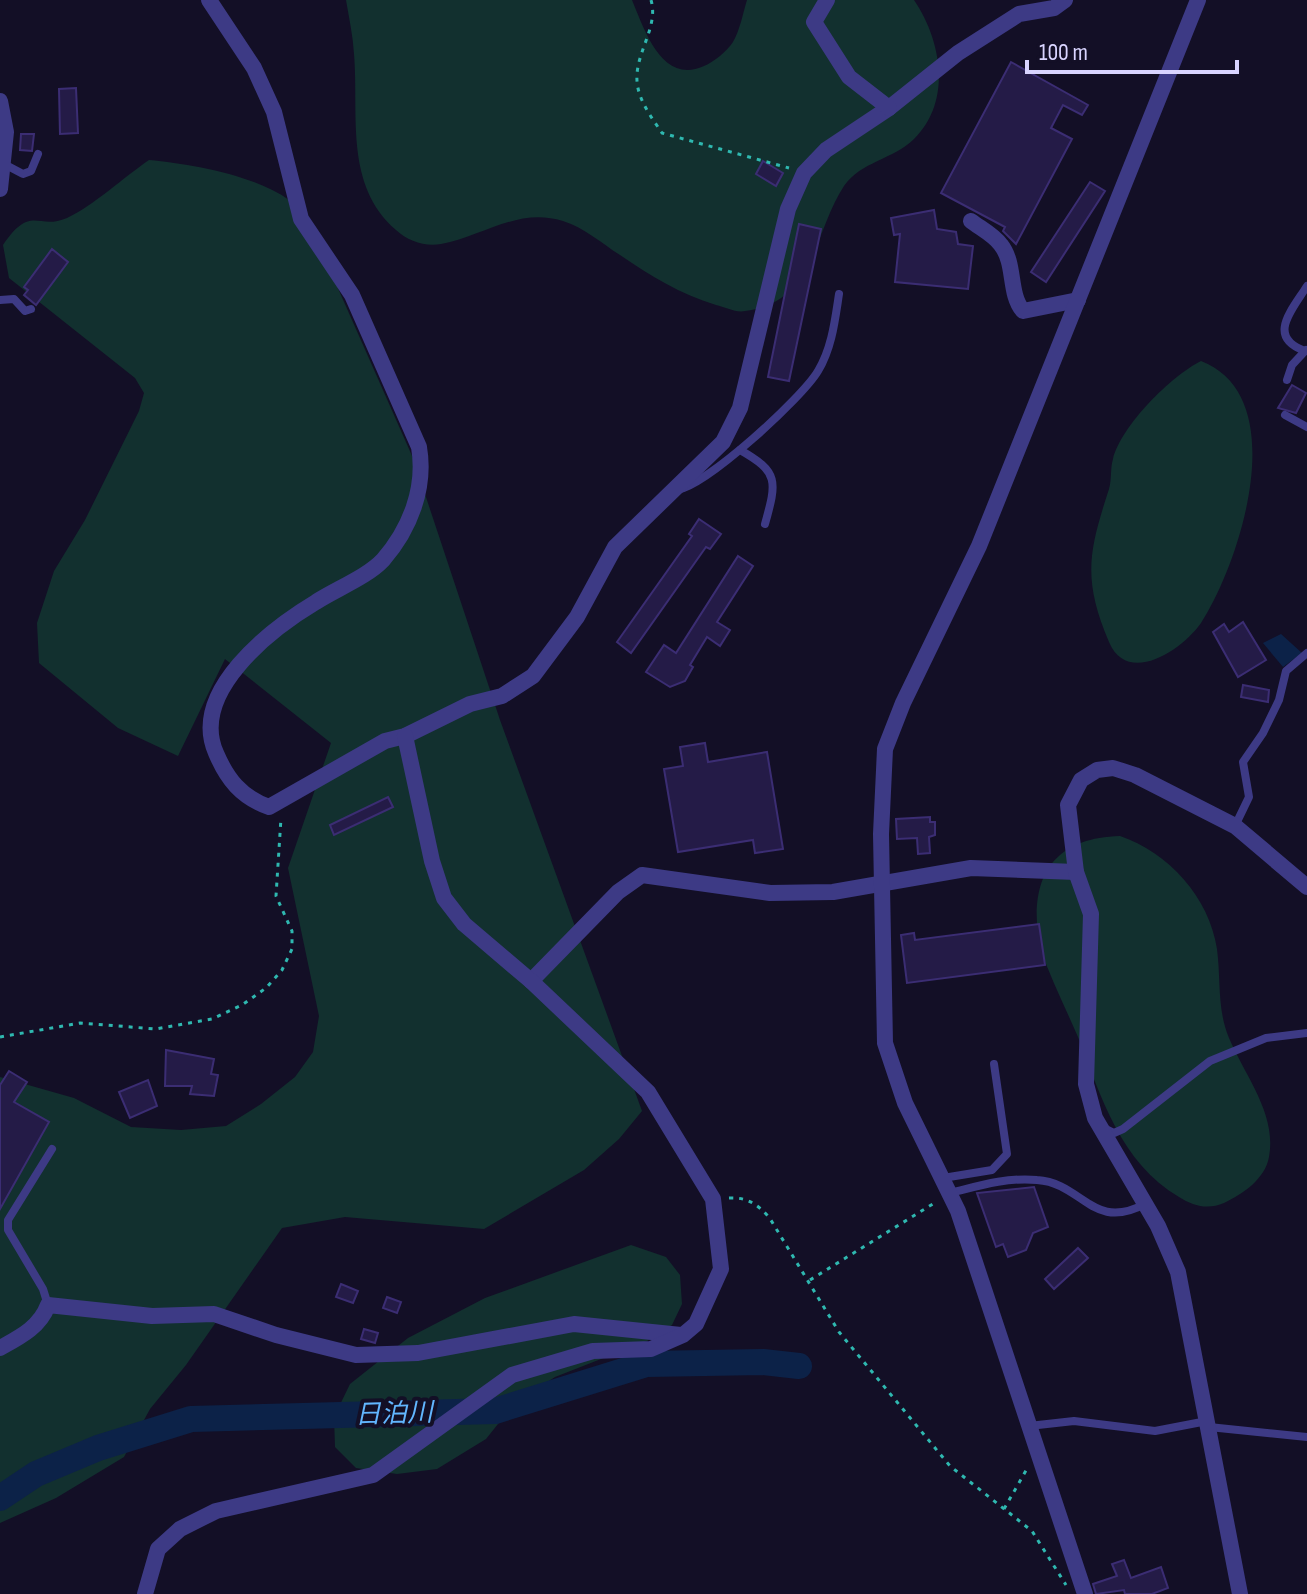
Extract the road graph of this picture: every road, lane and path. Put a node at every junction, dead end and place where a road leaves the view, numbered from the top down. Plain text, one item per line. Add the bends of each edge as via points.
1 (209, 0) edge
2 (651, 0) edge
3 (827, 0) edge
4 (1065, 0) edge
5 (1198, 0) edge
6 (0, 101) edge
7 (889, 108) junction
8 (38, 154) dead end
9 (4, 164) junction
10 (804, 173) junction
11 (0, 189) edge
12 (971, 221) dead end
13 (1307, 286) edge
14 (839, 294) dead end
15 (0, 300) edge
16 (1078, 300) junction
17 (31, 309) dead end
18 (1306, 350) edge
19 (1287, 380) dead end
20 (1285, 415) dead end
21 (1307, 427) edge
22 (740, 450) junction
23 (673, 491) junction
24 (765, 524) dead end
25 (1307, 653) edge
26 (405, 736) junction
27 (281, 802) junction
28 (1235, 826) junction
29 (1076, 872) junction
30 (883, 881) junction
31 (1307, 887) edge
32 (531, 981) junction
33 (1307, 1033) edge
34 (0, 1037) edge
35 (994, 1064) dead end
36 (1100, 1126) junction
37 (52, 1149) dead end
38 (946, 1186) junction
39 (713, 1199) junction
40 (1145, 1204) junction
41 (809, 1281) junction
42 (48, 1305) junction
43 (683, 1335) junction
44 (0, 1348) edge
45 (1208, 1424) junction
46 (1029, 1426) junction
47 (1307, 1437) edge
48 (1037, 1449) junction
49 (1004, 1509) junction
50 (145, 1594) edge
51 (1071, 1594) edge
52 (1085, 1594) edge
53 (1240, 1594) edge

1 - 27 street via 261,83 274,112 301,219 352,295 419,447 423,469 409,521 382,562 311,604 253,650 216,698 212,745 225,775 249,800 269,807
2 - 10 path via 654,12 638,60 637,83 662,133
3 - 7 street via 814,22 849,77
4 - 7 street via 1054,8 1019,14 958,53
5 - 16 street
6 - 9 street via 6,132
7 - 10 street via 826,150
8 - 9 lane via 31,171 23,174
9 - 11 street
10 - 23 street via 788,209 740,408 723,442
12 - 16 street via 1007,254 1016,303 1023,311
13 - 18 lane via 1284,323 1284,336 1292,346
14 - 22 lane via 828,352 817,374
15 - 17 lane via 14,299 25,311
16 - 30 street via 979,546 885,749
18 - 19 lane
20 - 21 lane
22 - 23 lane via 723,467
22 - 24 lane via 767,465 771,474 772,501
23 - 26 street via 615,547 577,617 533,676 502,696 470,704
25 - 28 lane via 1286,671 1279,700 1243,762 1249,797
26 - 27 street via 385,741
26 - 32 street via 444,898 464,924
27 - 34 path via 276,896 292,931 292,949 266,988 212,1019 156,1029 80,1023
28 - 29 street via 1135,775 1113,768 1097,770 1081,780 1068,805
28 - 31 street
29 - 30 street via 971,868
29 - 36 street via 1091,914 1086,1084
30 - 32 street via 833,892 770,893 642,875 618,892
30 - 38 street via 885,1043 905,1103
32 - 39 street via 648,1092
33 - 36 lane via 1266,1038 1210,1061 1123,1129 1114,1133
35 - 38 lane via 1007,1154 992,1170
36 - 40 street
37 - 42 lane via 8,1220 8,1230
38 - 40 lane via 1038,1179 1104,1212 1125,1215
38 - 41 path
38 - 46 street
39 - 41 path via 742,1197 759,1205
39 - 43 street via 721,1269 696,1324
40 - 45 street via 1178,1272
41 - 49 path via 839,1332 950,1466
42 - 43 street via 152,1316 214,1314 356,1355 418,1353 574,1324
42 - 44 street via 29,1332
43 - 50 street via 651,1349 593,1351 512,1375 373,1475 216,1511 180,1529 158,1549
45 - 46 lane via 1155,1431 1074,1421
45 - 47 lane
45 - 53 street
46 - 48 street
48 - 49 path
48 - 52 street
49 - 51 path via 1032,1531

